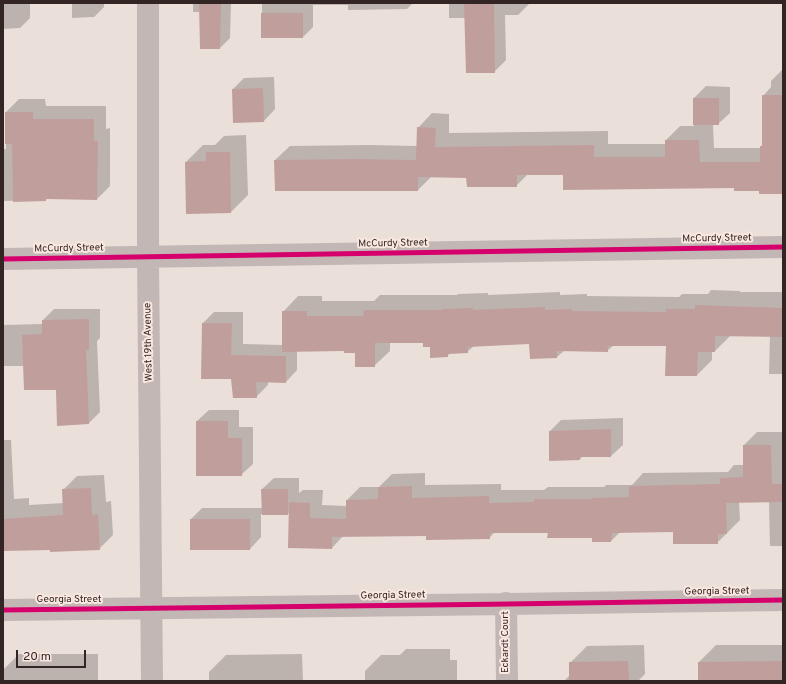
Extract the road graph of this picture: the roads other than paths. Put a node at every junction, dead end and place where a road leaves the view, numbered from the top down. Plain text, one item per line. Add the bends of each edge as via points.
1 (148, 3) edge
2 (783, 247) edge
3 (148, 257) junction
4 (3, 259) edge
5 (783, 600) edge
6 (506, 603) junction
7 (151, 609) junction
8 (3, 610) edge
9 (152, 681) edge
10 (507, 681) edge

1 - 3 street, West 19th Avenue
2 - 3 street, McCurdy Street
3 - 4 street, McCurdy Street
3 - 7 street, West 19th Avenue
5 - 6 street, Georgia Street
6 - 7 street, Georgia Street
6 - 10 street, Eckardt Court
7 - 8 street, Georgia Street
7 - 9 street, West 19th Avenue

